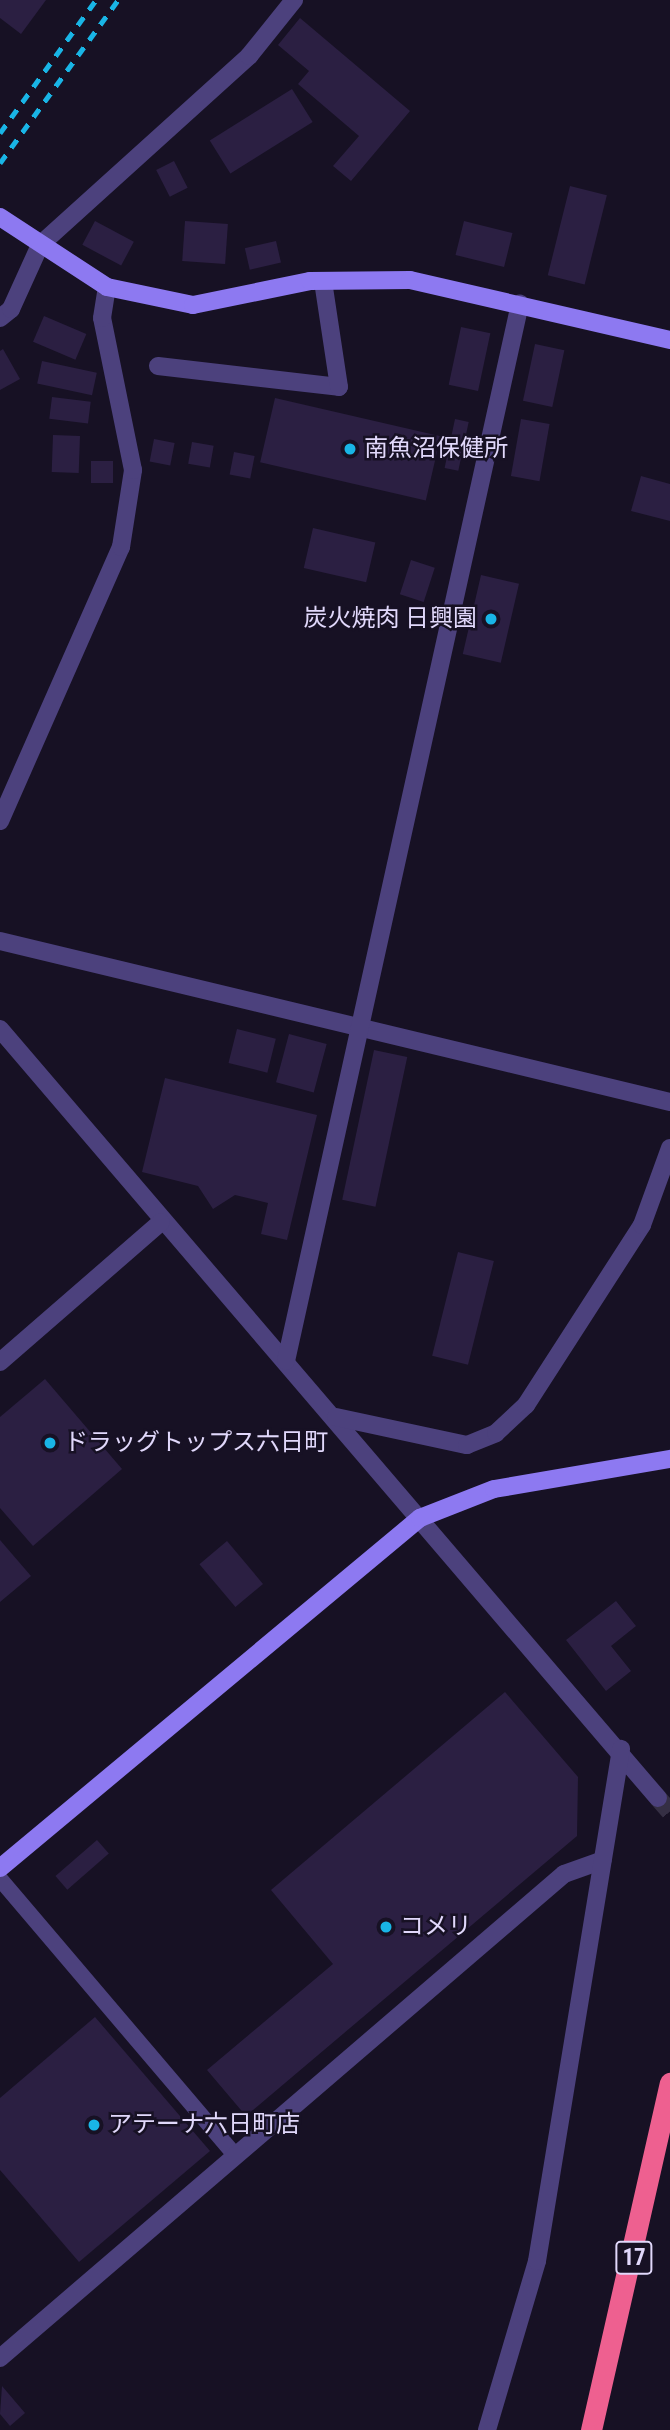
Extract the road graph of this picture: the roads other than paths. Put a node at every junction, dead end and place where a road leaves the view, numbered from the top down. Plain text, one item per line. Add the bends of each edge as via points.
1 (295, 0) edge
2 (0, 217) edge
3 (40, 245) junction
4 (323, 281) junction
5 (107, 287) junction
6 (520, 304) junction
7 (0, 318) edge
8 (670, 340) edge
9 (158, 366) dead end
10 (0, 821) edge
11 (0, 942) edge
12 (0, 1029) edge
13 (358, 1031) junction
14 (670, 1102) edge
15 (670, 1148) edge
16 (161, 1222) junction
17 (286, 1361) junction
18 (0, 1362) edge
19 (336, 1417) junction
20 (670, 1459) edge
21 (420, 1518) junction
22 (621, 1749) junction
23 (658, 1798) tunnel mouth
24 (603, 1860) junction
25 (0, 1868) edge
26 (0, 1879) edge
27 (670, 2084) edge
28 (235, 2155) junction
29 (0, 2358) edge
30 (487, 2430) edge
31 (591, 2430) edge

1 - 3 street via 249,56
2 - 3 street
3 - 5 street
3 - 7 street via 11,309
4 - 5 street via 193,305
4 - 6 street via 410,280
4 - 9 street via 340,387
5 - 10 street via 102,318 133,470 121,547
6 - 8 street
6 - 13 street
11 - 13 street
12 - 16 street
13 - 14 street
13 - 17 street
15 - 19 street via 642,1225 526,1405 496,1433 467,1445
16 - 17 street
16 - 18 street
17 - 19 street
19 - 21 street
20 - 21 street via 494,1489
21 - 22 street
21 - 25 street
22 - 23 street
22 - 24 street
24 - 28 street via 564,1874
24 - 30 street via 537,2261
26 - 28 lane
27 - 31 highway, 17
28 - 29 street

